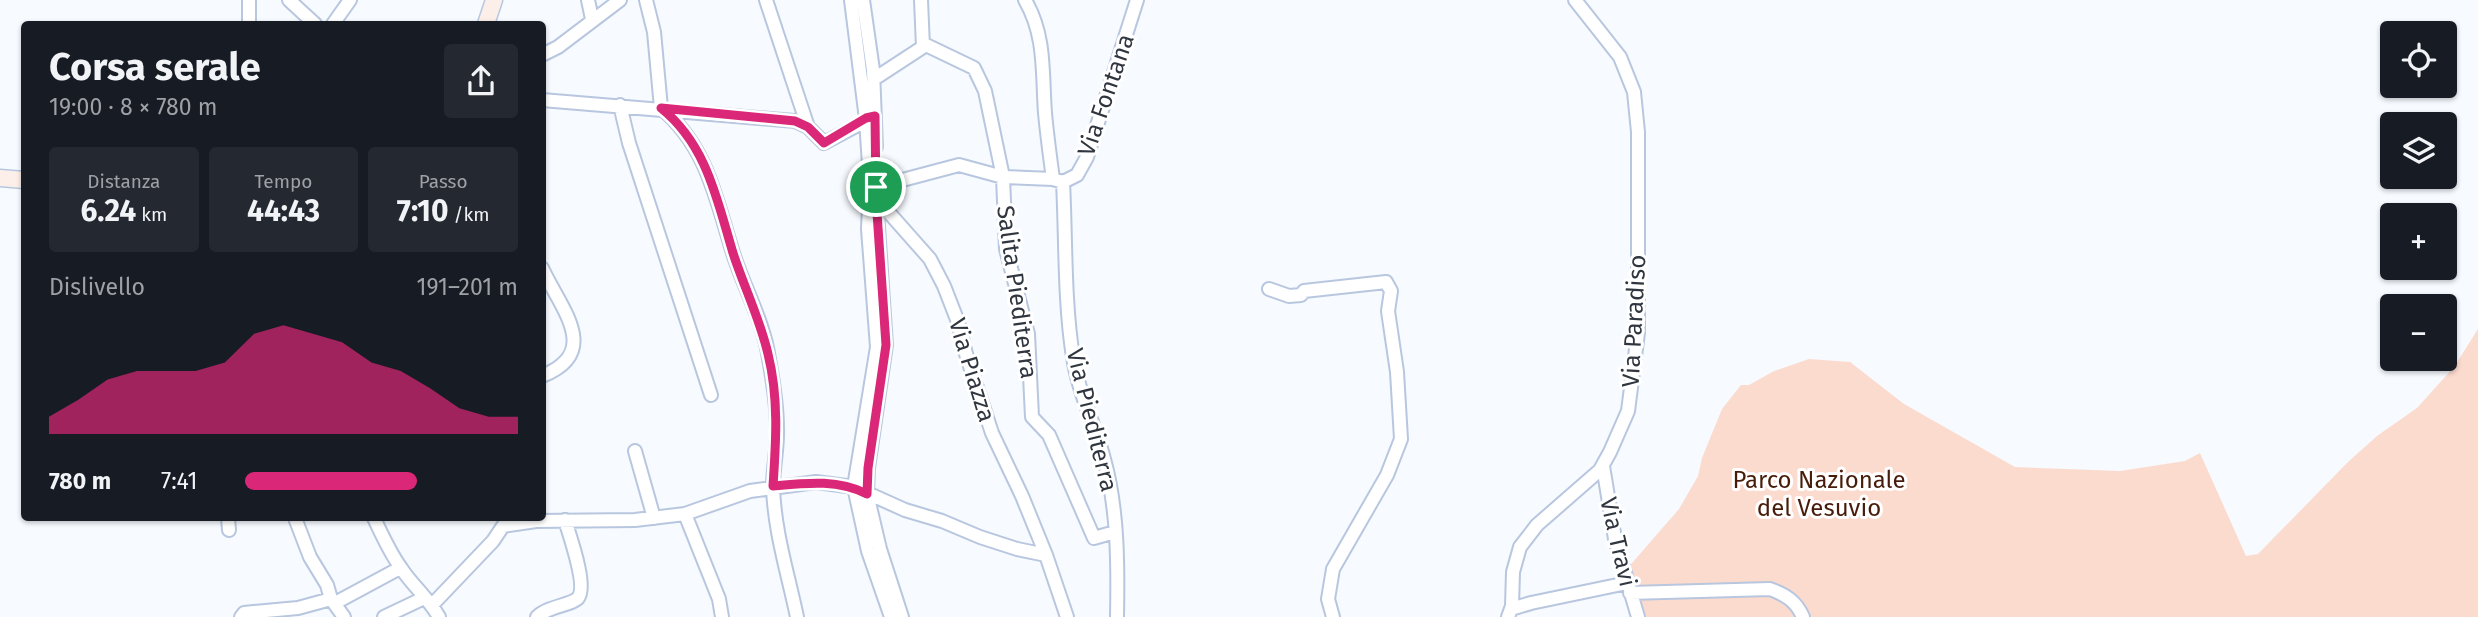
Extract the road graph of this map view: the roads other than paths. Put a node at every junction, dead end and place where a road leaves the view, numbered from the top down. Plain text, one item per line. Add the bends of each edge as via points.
1 (249, 0) edge
2 (289, 0) edge
3 (350, 0) edge
4 (494, 0) edge
5 (589, 0) edge
6 (620, 0) edge
7 (638, 0) edge
8 (646, 0) edge
9 (766, 0) edge
10 (850, 0) edge
11 (863, 0) edge
12 (920, 0) edge
13 (1025, 0) edge
14 (1137, 0) edge
15 (1575, 0) edge
16 (592, 19) junction
17 (249, 21) edge
18 (312, 21) edge
19 (335, 21) edge
20 (487, 21) edge
21 (923, 47) junction
22 (546, 53) edge
23 (874, 79) junction
24 (546, 100) edge
25 (620, 105) junction
26 (661, 108) junction
27 (871, 117) junction
28 (808, 127) junction
29 (1003, 177) junction
30 (0, 178) edge
31 (21, 180) edge
32 (1058, 180) junction
33 (876, 192) junction
34 (546, 276) edge
35 (1269, 289) dead end
36 (546, 374) edge
37 (711, 395) dead end
38 (635, 450) dead end
39 (1603, 466) junction
40 (773, 486) junction
41 (853, 487) junction
42 (867, 494) junction
43 (685, 514) junction
44 (654, 518) junction
45 (565, 520) junction
46 (296, 521) edge
47 (376, 521) edge
48 (536, 521) edge
49 (546, 521) edge
50 (1115, 533) junction
51 (1046, 555) junction
52 (400, 568) junction
53 (1628, 588) junction
54 (333, 601) junction
55 (428, 601) junction
56 (1510, 613) edge
57 (241, 617) edge
58 (344, 617) edge
59 (384, 617) edge
60 (439, 617) edge
61 (537, 617) edge
62 (722, 617) edge
63 (797, 617) edge
64 (891, 617) edge
65 (902, 617) edge
66 (1067, 617) edge
67 (1116, 617) edge
68 (1333, 617) edge
69 (1638, 617) edge
70 (1803, 617) edge

1 - 17 street
2 - 18 street
3 - 19 street
4 - 20 main road
5 - 16 street
6 - 16 street
7 - 8 street
8 - 26 street via 654,32
9 - 28 street
10 - 27 street
11 - 23 street
12 - 21 street
13 - 32 street, Via Piediterra via 1041,41 1045,110
14 - 32 street, Via Fontana via 1087,157 1077,175
15 - 39 street, Via Paradiso via 1620,57 1634,92 1638,132 1639,334 1628,411
16 - 22 street
21 - 23 street
21 - 29 street via 974,68 985,91
23 - 27 street
24 - 25 street
25 - 26 street
25 - 37 street
26 - 28 street via 795,121
26 - 40 street via 687,133 701,156 763,334 778,426
27 - 28 street via 824,143
27 - 33 street
27 - 41 street via 867,229 877,347
29 - 32 street
29 - 33 street via 959,165
29 - 50 street, Salita Piediterra via 1006,249 1028,334 1032,416 1049,435 1094,538
30 - 31 main road
32 - 50 street, Via Piediterra via 1073,358 1104,457
33 - 42 street via 886,345
33 - 51 street, Via Piazza via 930,258 944,286 992,433
34 - 36 street via 575,336 567,363
35 - 68 street via 1289,296 1386,282 1391,291 1388,311 1401,439 1387,475 1334,569 1328,599
38 - 44 street
39 - 53 street, Via Travi
39 - 56 street, Via Paradiso via 1520,547
40 - 41 street via 816,482
40 - 43 street
40 - 63 street
41 - 42 street
41 - 64 street
42 - 51 street via 992,541
42 - 65 street
43 - 44 street
43 - 62 street
44 - 45 street
45 - 49 street
45 - 61 street via 578,558 580,593
46 - 54 street
47 - 52 street
48 - 55 street via 502,526 493,541
50 - 67 street, Via Piediterra
51 - 66 street, Via Piazza
52 - 54 street
52 - 55 street
53 - 56 street via 1531,603
53 - 69 street, Via Travi
53 - 70 street via 1770,589 1790,597
54 - 57 street
54 - 58 street
55 - 59 street
55 - 60 street

